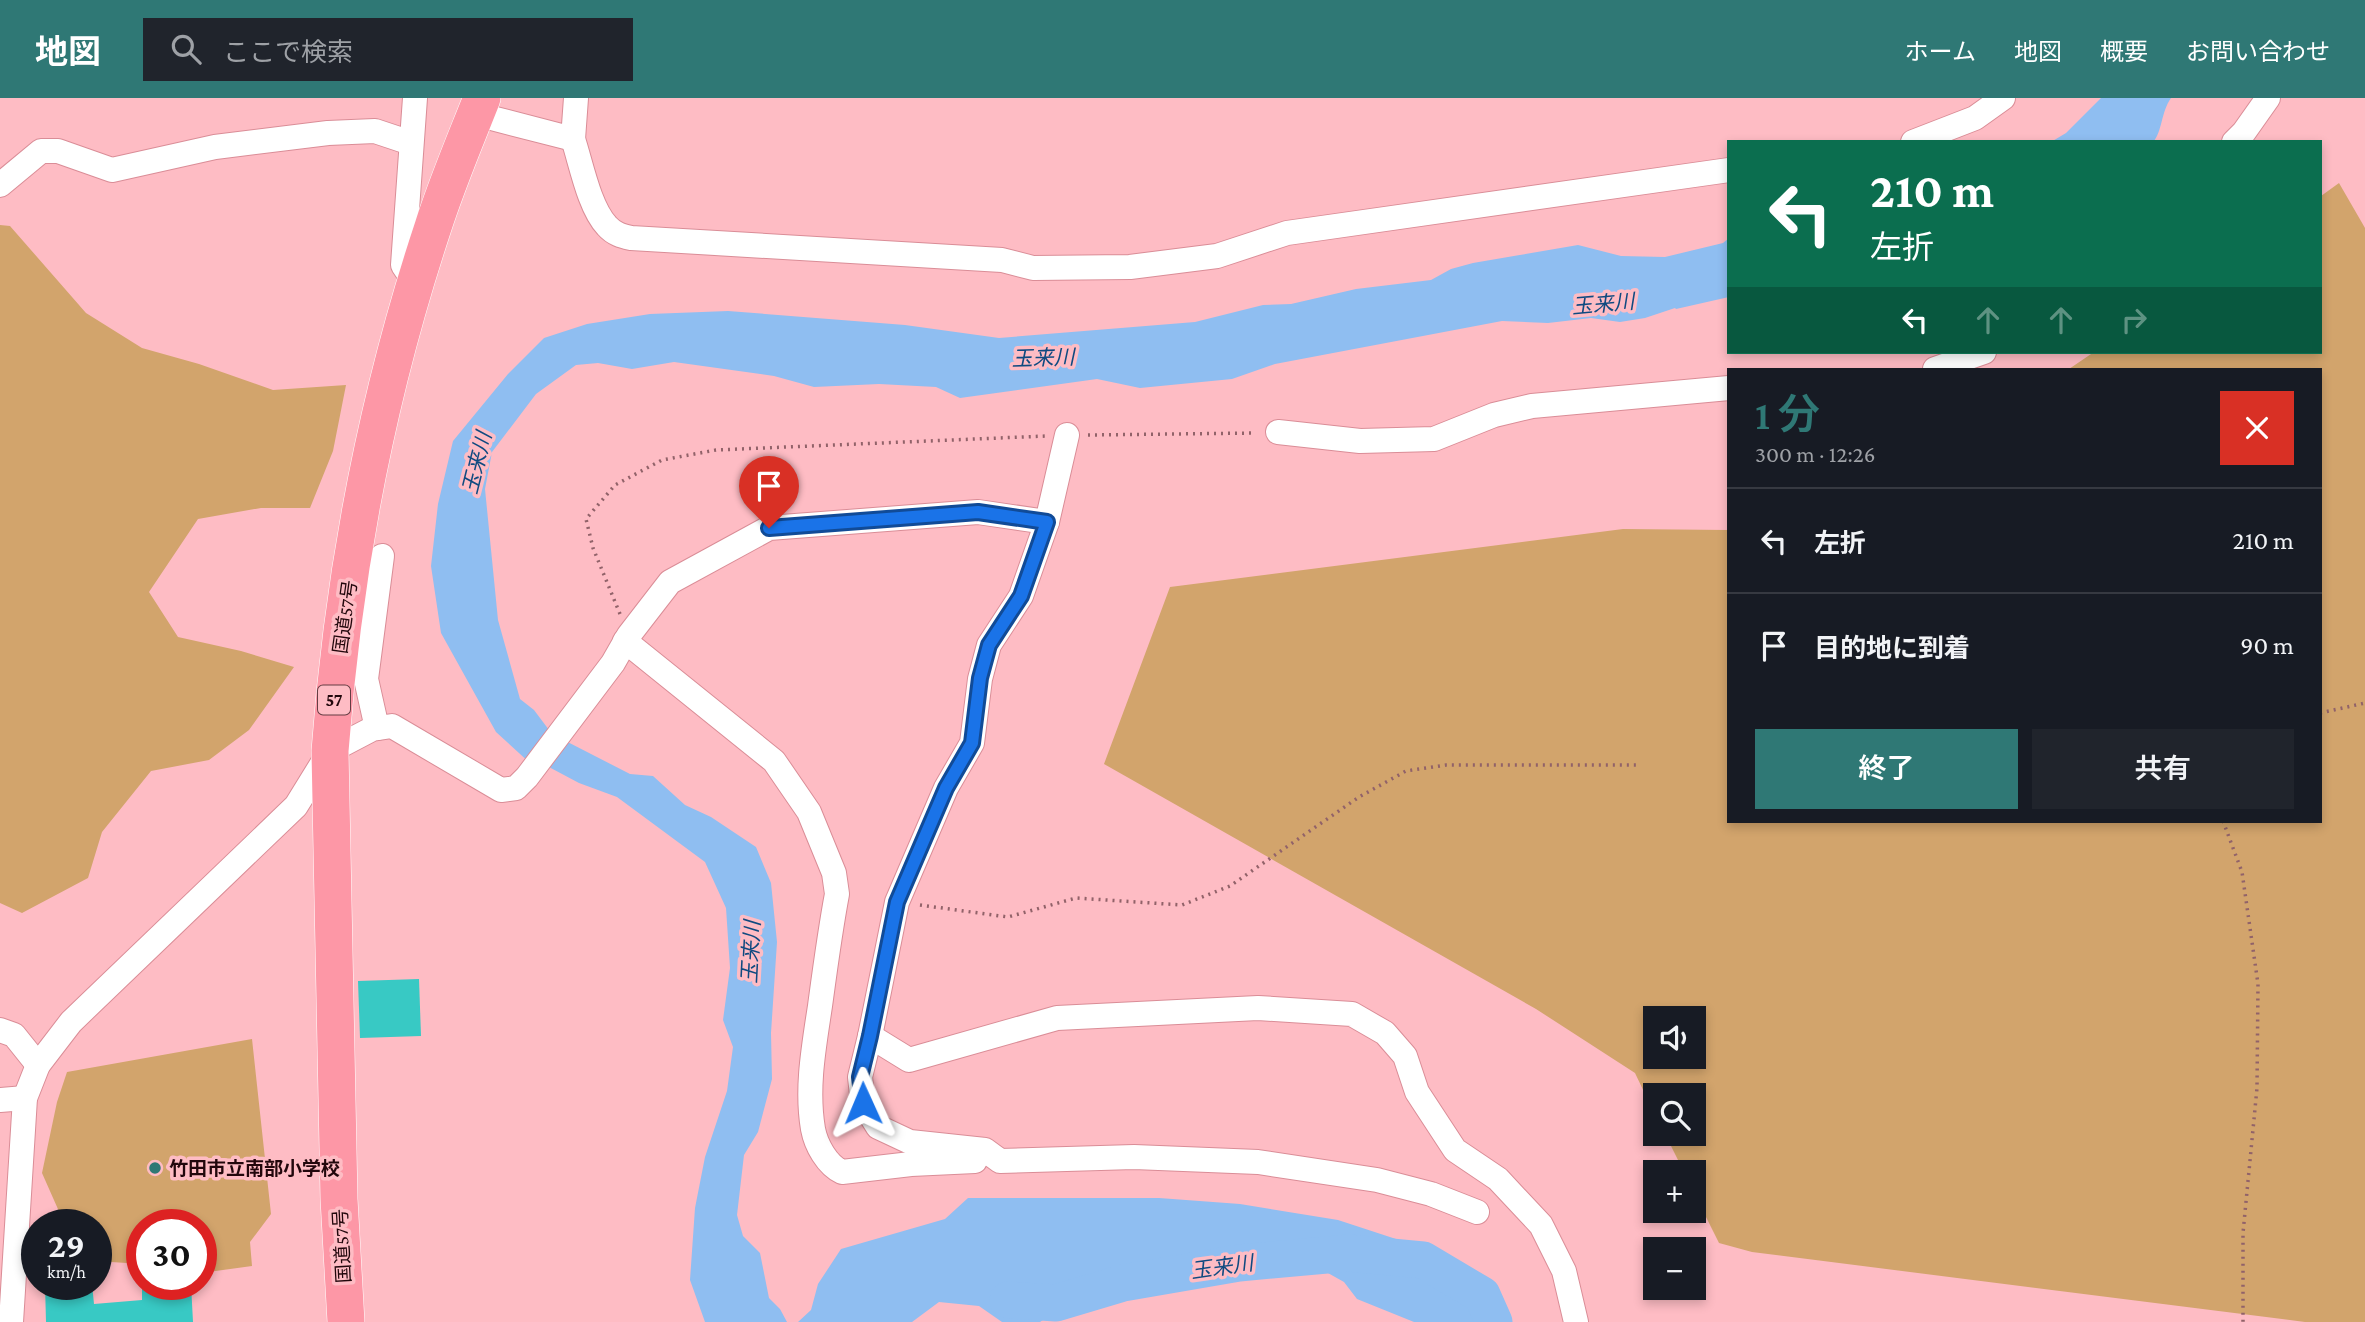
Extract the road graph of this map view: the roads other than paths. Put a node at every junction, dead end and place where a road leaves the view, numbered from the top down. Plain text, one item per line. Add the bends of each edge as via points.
1 (415, 98) edge
2 (576, 98) edge
3 (2003, 98) edge
4 (2268, 98) edge
5 (479, 106) edge
6 (573, 139) junction
7 (1918, 140) edge
8 (2236, 140) edge
9 (411, 143) junction
10 (1727, 170) edge
11 (0, 186) edge
12 (415, 283) junction
13 (1978, 354) edge
14 (1938, 368) edge
15 (1727, 388) edge
16 (1278, 432) road end
17 (1068, 435) road end
18 (1047, 522) junction
19 (382, 556) dead end
20 (627, 638) junction
21 (377, 728) junction
22 (330, 751) junction
23 (0, 1030) edge
24 (870, 1036) junction
25 (38, 1065) junction
26 (25, 1098) junction
27 (0, 1100) edge
28 (1000, 1161) junction
29 (1477, 1212) dead end
30 (11, 1322) edge
31 (346, 1322) edge
32 (1576, 1322) edge

1 - 9 street
2 - 6 street
3 - 7 street via 1975,118
4 - 8 street
5 - 6 street
5 - 12 highway, 国道57号 / 57
6 - 10 street via 595,205 606,226 618,235 1003,260 1034,268 1130,267 1217,256 1287,233
9 - 11 street via 375,131 328,132 215,147 112,170 58,151 41,151
9 - 12 street via 403,265
12 - 22 highway, 国道57号 / 57 via 389,377 359,518
13 - 14 street
15 - 16 street via 1532,406 1494,415 1434,439 1360,441
17 - 18 street
18 - 20 street via 978,512 769,528 670,582
18 - 24 street via 1021,596 989,645 972,743 946,788 897,902
19 - 21 street via 366,679
20 - 21 street via 613,663 516,788 501,790 392,726
20 - 28 street via 774,761 809,813 834,873 837,894 811,1094 813,1131 832,1167 842,1172
21 - 22 street
22 - 25 street via 296,806 71,1022
22 - 31 highway, 国道57号 / 57 via 339,1199
23 - 25 street via 14,1035
24 - 28 street via 860,1077 863,1103 878,1127 910,1142 985,1150
24 - 32 street via 909,1060 1058,1017 1258,1007 1352,1014 1385,1033 1405,1056 1417,1092 1455,1150 1498,1179 1541,1225 1564,1272
25 - 26 street
26 - 27 street
26 - 30 street
28 - 29 street via 1134,1157 1258,1163 1377,1180

